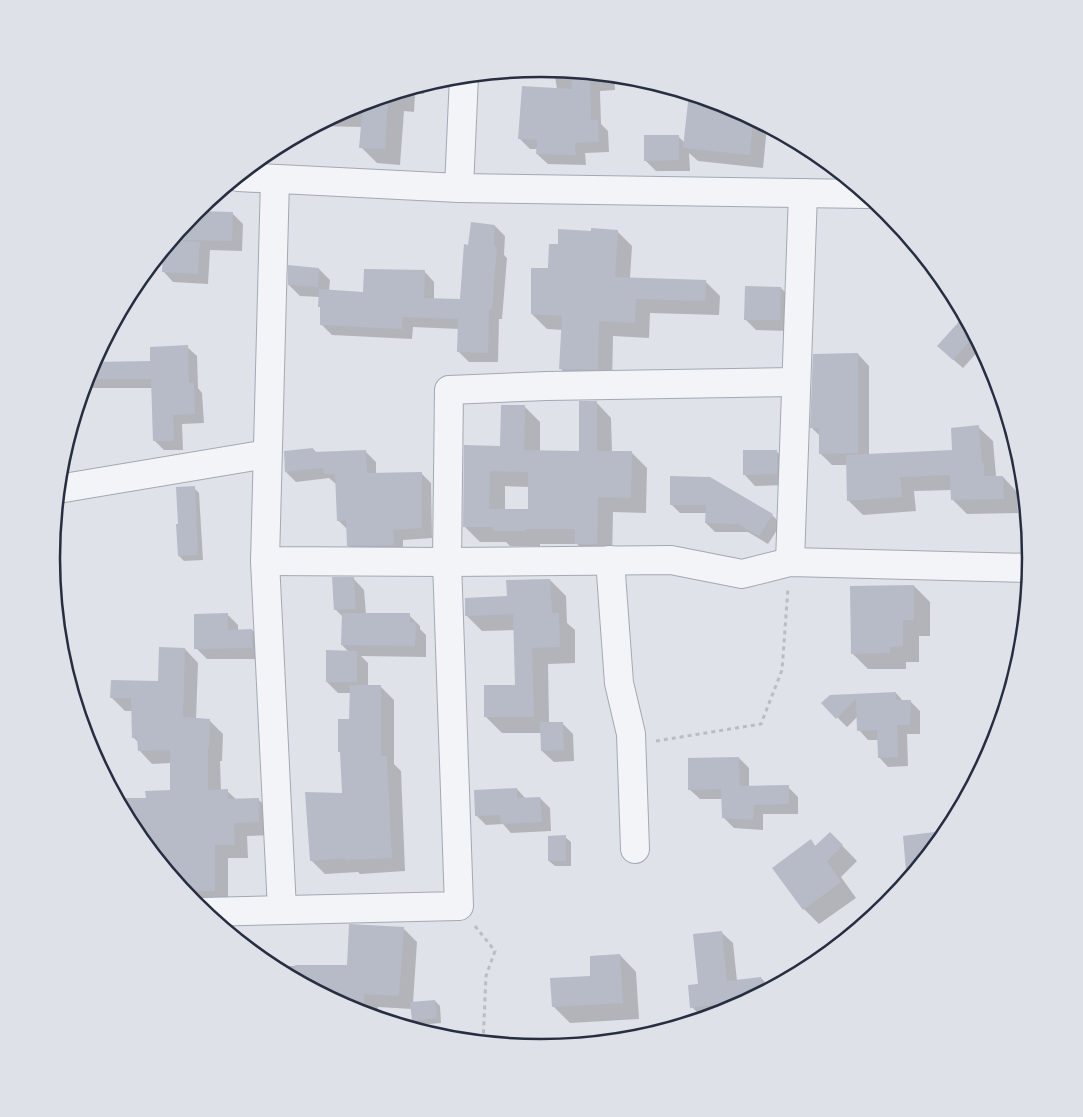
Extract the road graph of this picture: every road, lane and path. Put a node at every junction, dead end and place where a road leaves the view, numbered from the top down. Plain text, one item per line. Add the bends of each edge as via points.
1 (464, 83) edge
2 (247, 178) edge
3 (275, 179) junction
4 (459, 188) junction
5 (803, 194) junction
6 (856, 194) edge
7 (795, 382) junction
8 (267, 454) junction
9 (65, 488) edge
10 (610, 560) junction
11 (265, 561) junction
12 (447, 562) junction
13 (790, 562) junction
14 (1023, 568) edge
15 (631, 745) junction
16 (635, 849) dead end
17 (459, 906) junction
18 (282, 910) junction
19 (214, 912) edge
20 (483, 1036) edge

1 - 4 street
2 - 3 street
3 - 4 street
3 - 8 street
4 - 5 street
5 - 6 street
5 - 7 street
7 - 12 street via 450,390
7 - 13 street
8 - 9 street
8 - 11 street
10 - 12 street
10 - 13 street via 671,560 742,574
10 - 15 street via 620,684
11 - 12 street
11 - 18 street
12 - 17 street
13 - 14 street
13 - 15 path via 782,670 760,724
15 - 16 street
17 - 18 street
17 - 20 path via 495,951 486,976
18 - 19 street

